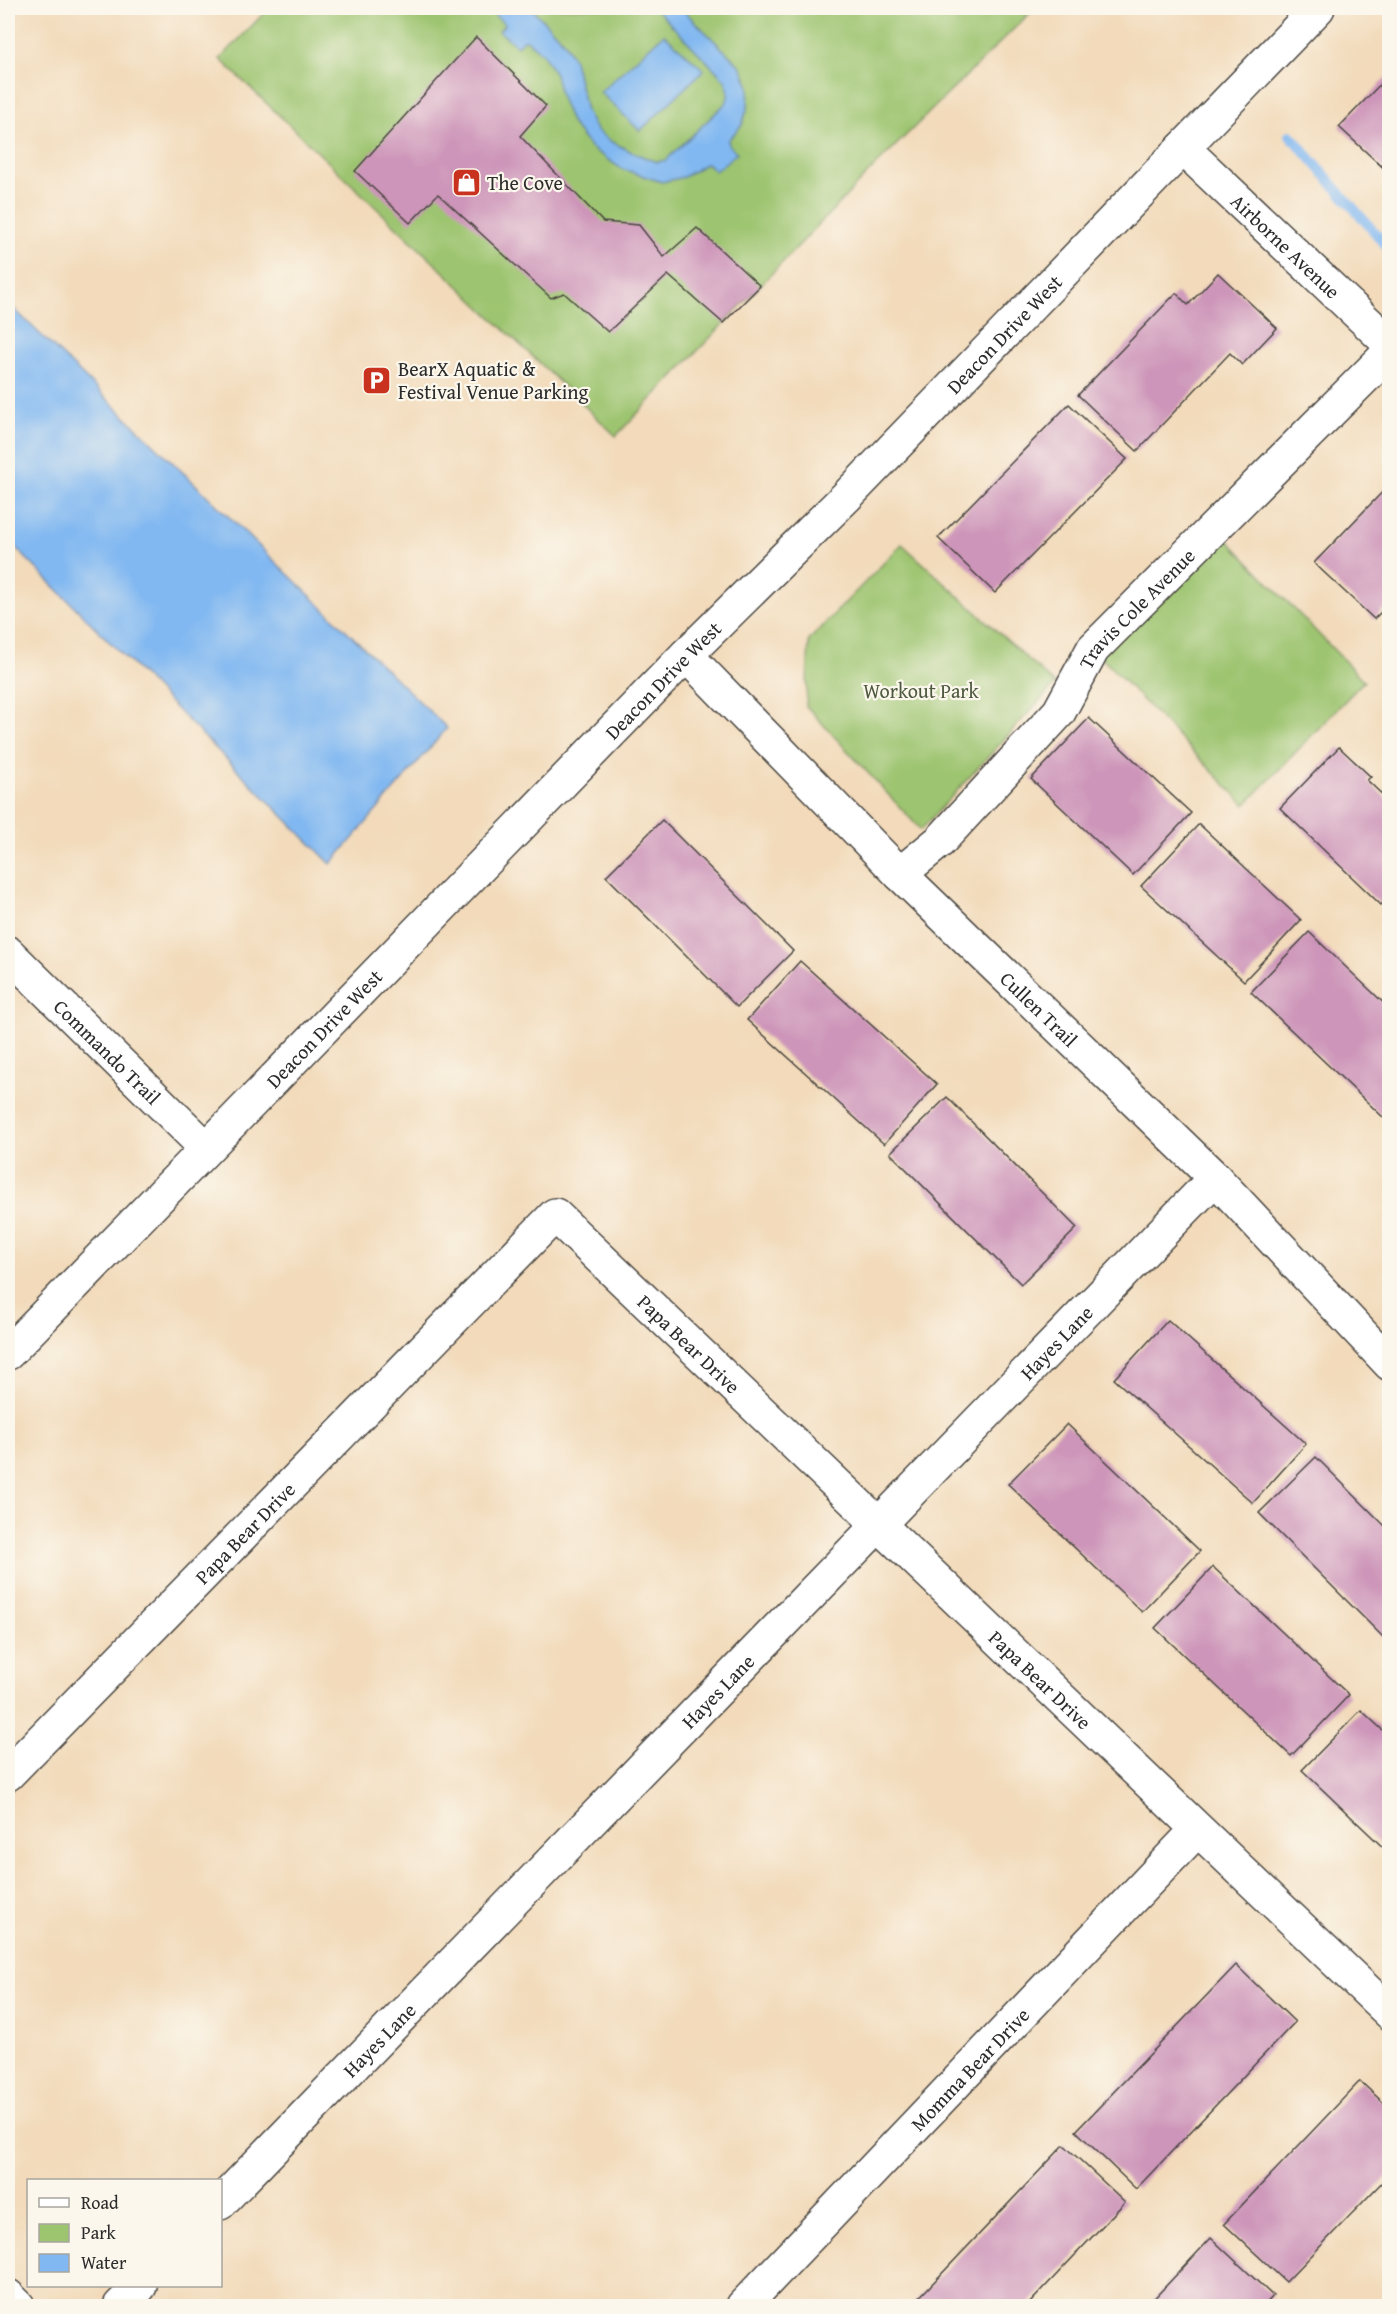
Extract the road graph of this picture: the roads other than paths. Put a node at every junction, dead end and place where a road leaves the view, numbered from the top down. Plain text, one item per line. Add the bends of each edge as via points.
1 (1318, 8) edge
2 (1183, 148) junction
3 (1389, 344) edge
4 (1389, 352) edge
5 (686, 655) junction
6 (900, 874) junction
7 (8, 953) edge
8 (206, 1149) junction
9 (1215, 1178) junction
10 (8, 1353) edge
11 (1389, 1364) edge
12 (878, 1525) junction
13 (8, 1774) edge
14 (1197, 1830) junction
15 (1389, 2013) edge
16 (222, 2201) edge
17 (139, 2287) edge
18 (8, 2296) edge
19 (18, 2307) edge
20 (120, 2307) edge
21 (743, 2307) edge

1 - 2 street, Deacon Drive West
2 - 3 street, Airborne Avenue
2 - 5 street, Deacon Drive West via 854,489
4 - 6 street, Travis Cole Avenue via 1093,650 1059,712 940,841
5 - 6 street, Cullen Trail
5 - 8 street, Deacon Drive West
6 - 9 street, Cullen Trail
7 - 8 street, Commando Trail
8 - 10 street, Deacon Drive West
9 - 11 street, Cullen Trail
9 - 12 street, Hayes Lane
12 - 13 street, Papa Bear Drive via 555,1215
12 - 14 street, Papa Bear Drive
12 - 16 street, Hayes Lane
14 - 15 street, Papa Bear Drive
14 - 21 street, Momma Bear Drive
17 - 20 street
18 - 19 street

